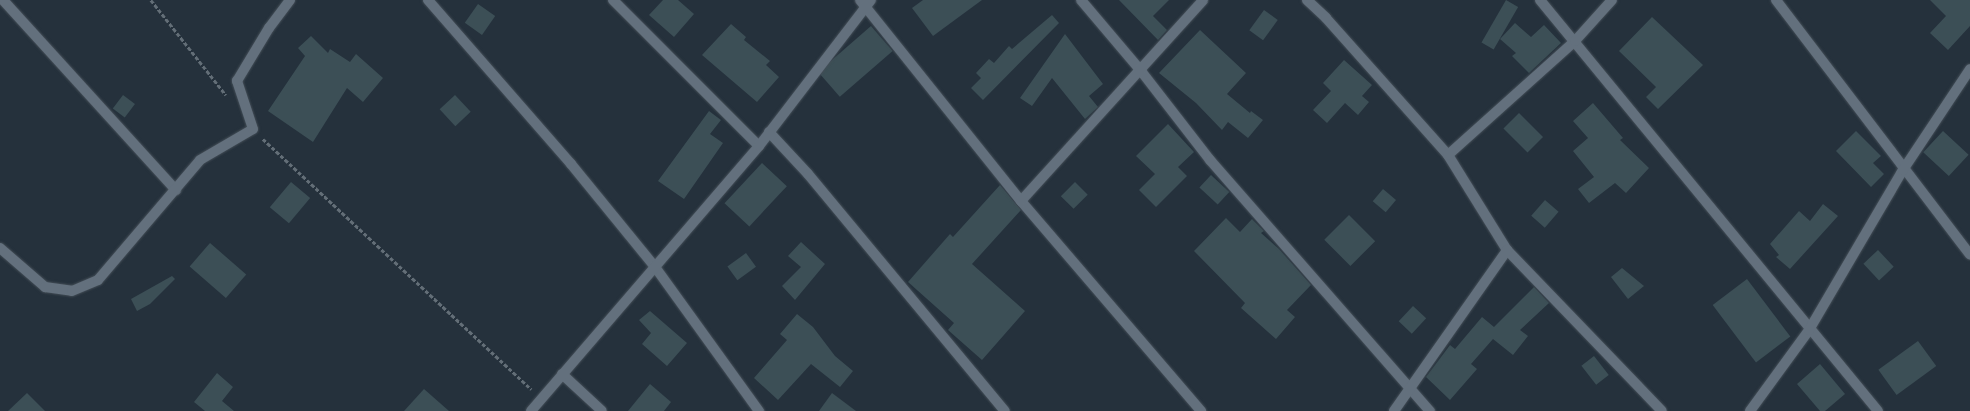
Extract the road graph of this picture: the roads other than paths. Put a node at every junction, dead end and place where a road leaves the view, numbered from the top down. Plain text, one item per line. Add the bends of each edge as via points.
1 (3, 0) edge
2 (290, 0) edge
3 (428, 0) edge
4 (613, 0) edge
5 (1081, 0) edge
6 (1203, 0) edge
7 (1307, 0) edge
8 (1540, 0) edge
9 (1612, 0) edge
10 (1776, 0) edge
11 (866, 2) edge
12 (1575, 41) junction
13 (1970, 69) edge
14 (1141, 71) junction
15 (769, 132) junction
16 (759, 146) junction
17 (1448, 155) junction
18 (1903, 170) junction
19 (176, 190) junction
20 (1021, 201) junction
21 (0, 248) edge
22 (1507, 250) junction
23 (1970, 255) edge
24 (655, 267) junction
25 (1809, 330) junction
26 (562, 374) junction
27 (1410, 389) junction
28 (531, 411) edge
29 (602, 411) edge
30 (759, 411) edge
31 (1005, 411) edge
32 (1201, 411) edge
33 (1394, 411) edge
34 (1430, 411) edge
35 (1662, 411) edge
36 (1750, 411) edge
37 (1878, 411) edge

1 - 19 street
2 - 19 street via 269,28 237,81 253,129 200,160
3 - 24 street via 571,164
4 - 16 street
5 - 14 street
6 - 14 street
7 - 17 street
8 - 12 street
9 - 12 street
10 - 18 street
11 - 15 street
11 - 20 street
12 - 17 street
12 - 25 street
13 - 18 street
14 - 20 street
14 - 27 street via 1210,160
15 - 16 street
15 - 31 street via 808,174
16 - 24 street
17 - 22 street
18 - 23 street
18 - 25 street
19 - 21 street via 98,280 72,291 45,287
20 - 32 street
22 - 27 street
22 - 35 street
24 - 26 street
24 - 30 street
25 - 36 street
25 - 37 street
26 - 28 street
26 - 29 street
27 - 33 street
27 - 34 street

